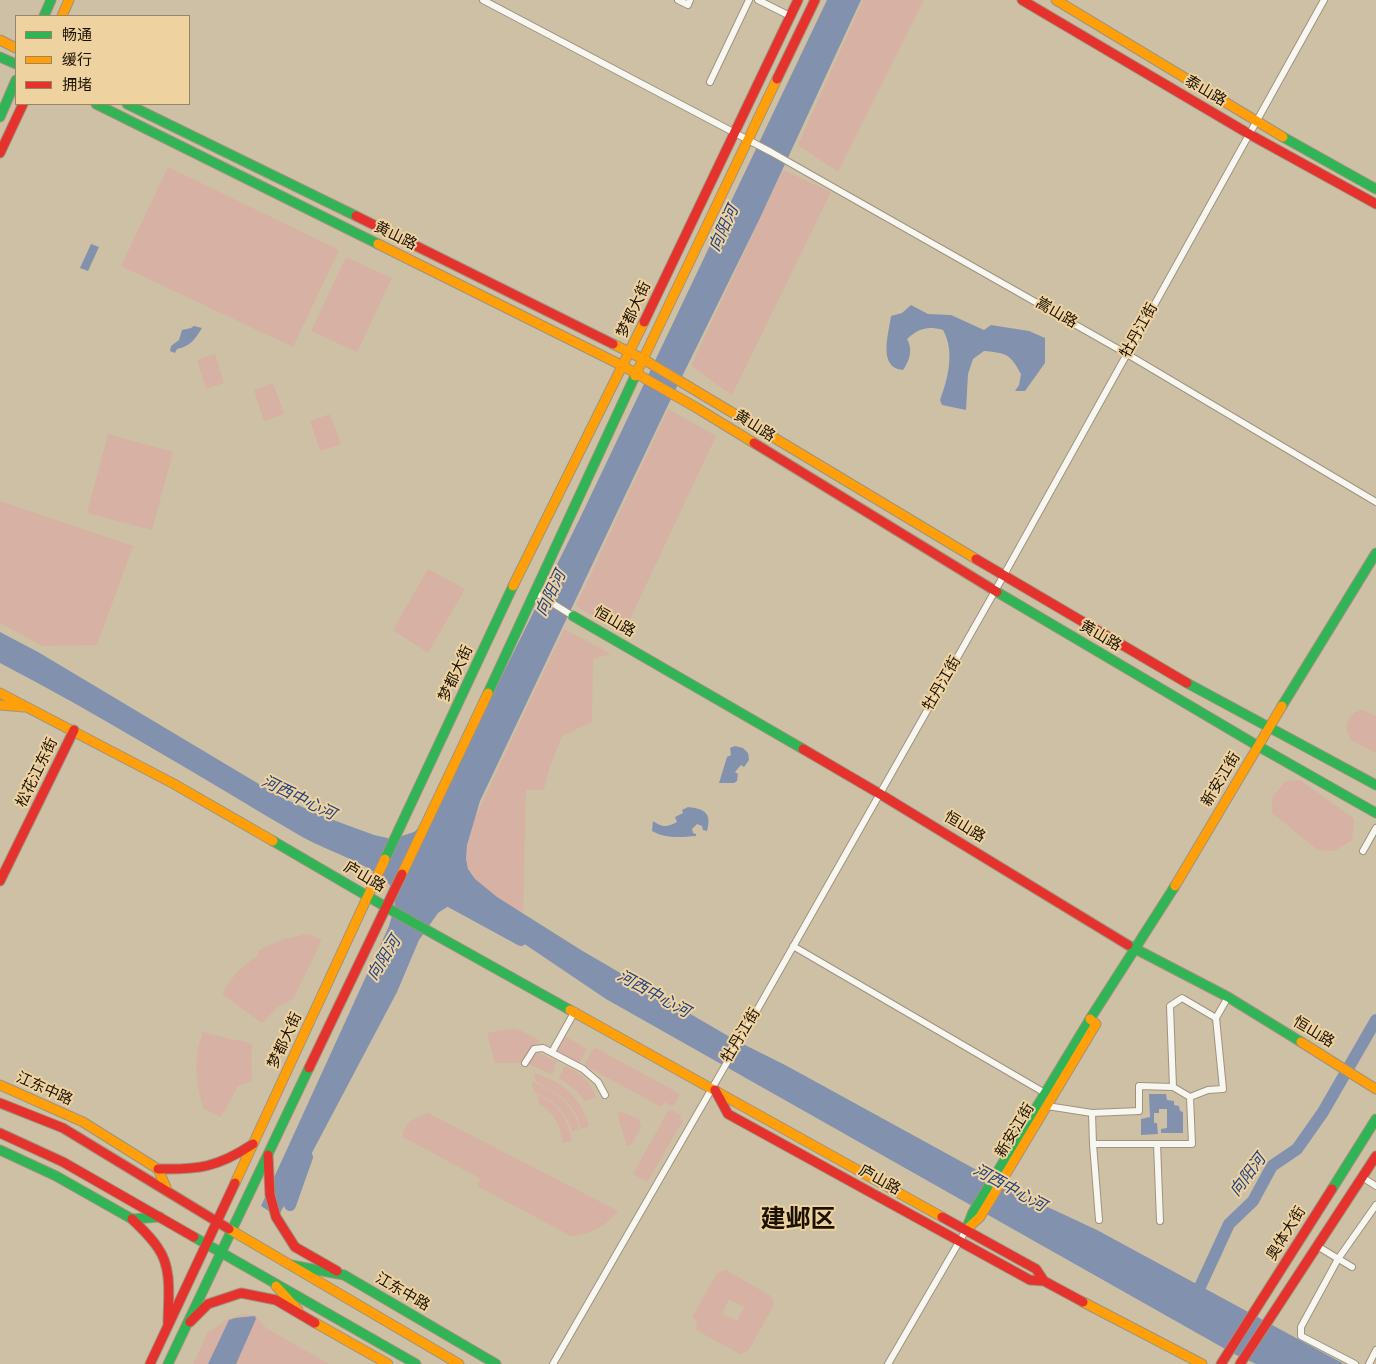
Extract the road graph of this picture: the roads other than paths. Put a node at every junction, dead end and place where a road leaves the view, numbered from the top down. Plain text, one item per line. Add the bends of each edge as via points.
1 (51, 0) edge
2 (69, 0) edge
3 (484, 0) edge
4 (678, 0) edge
5 (690, 0) edge
6 (749, 0) edge
7 (758, 0) edge
8 (798, 0) edge
9 (815, 0) edge
10 (1022, 0) edge
11 (1056, 0) edge
12 (1324, 0) edge
13 (44, 15) edge
14 (62, 15) edge
15 (790, 16) junction
16 (0, 40) edge
17 (15, 48) edge
18 (0, 57) edge
19 (15, 64) edge
20 (15, 82) edge
21 (710, 82) dead end
22 (23, 105) edge
23 (98, 105) edge
24 (129, 105) edge
25 (0, 117) edge
26 (1256, 122) junction
27 (734, 132) junction
28 (1249, 134) junction
29 (748, 140) junction
30 (0, 152) edge
31 (1376, 189) edge
32 (1376, 204) edge
33 (630, 352) junction
34 (1127, 354) junction
35 (643, 359) junction
36 (623, 366) junction
37 (637, 374) junction
38 (1376, 502) edge
39 (1376, 553) edge
40 (1004, 576) junction
41 (996, 591) junction
42 (536, 593) junction
43 (573, 616) joint
44 (0, 693) edge
45 (0, 705) edge
46 (29, 708) junction
47 (1270, 726) junction
48 (74, 730) junction
49 (1258, 746) junction
50 (1376, 785) edge
51 (880, 794) junction
52 (1376, 812) edge
53 (1376, 828) edge
54 (1363, 851) dead end
55 (0, 881) edge
56 (368, 896) junction
57 (389, 902) junction
58 (793, 946) junction
59 (1135, 949) junction
60 (1228, 997) junction
61 (575, 1011) junction
62 (1216, 1018) junction
63 (1090, 1019) junction
64 (552, 1052) junction
65 (525, 1063) dead end
66 (0, 1085) edge
67 (1173, 1087) junction
68 (713, 1088) junction
69 (1376, 1089) edge
70 (1045, 1093) junction
71 (605, 1095) dead end
72 (1190, 1097) junction
73 (0, 1102) edge
74 (1047, 1106) junction
75 (1092, 1113) junction
76 (1376, 1119) edge
77 (0, 1133) edge
78 (253, 1144) junction
79 (1093, 1144) junction
80 (1157, 1144) junction
81 (0, 1150) edge
82 (268, 1154) junction
83 (1376, 1156) edge
84 (158, 1169) junction
85 (1002, 1172) junction
86 (1362, 1177) junction
87 (1376, 1186) edge
88 (168, 1192) junction
89 (1376, 1205) edge
90 (160, 1217) junction
91 (132, 1219) junction
92 (1099, 1220) dead end
93 (1160, 1220) dead end
94 (215, 1221) junction
95 (966, 1230) junction
96 (232, 1231) junction
97 (961, 1240) junction
98 (205, 1244) junction
99 (1317, 1246) junction
100 (221, 1252) junction
101 (1338, 1259) junction
102 (286, 1264) junction
103 (1352, 1267) dead end
104 (344, 1275) junction
105 (1044, 1281) junction
106 (273, 1282) junction
107 (315, 1323) junction
108 (168, 1325) junction
109 (186, 1326) junction
110 (1376, 1350) edge
111 (150, 1364) edge
112 (168, 1364) edge
113 (388, 1364) edge
114 (416, 1364) edge
115 (459, 1364) edge
116 (496, 1364) edge
117 (553, 1364) edge
118 (888, 1364) edge
119 (1202, 1364) edge
120 (1221, 1364) edge
121 (1240, 1364) edge
122 (1355, 1364) edge
123 (1369, 1364) edge

1 - 13 main road
2 - 14 main road
3 - 27 street, 嵩山路
4 - 5 street via 688,5
6 - 21 street
7 - 15 street
8 - 15 main road, 梦都大街
9 - 29 main road, 梦都大街
10 - 28 main road, 泰山路
11 - 26 main road, 泰山路
12 - 26 street, 牡丹江街
15 - 27 main road, 梦都大街
16 - 17 main road
18 - 19 main road
20 - 25 main road
22 - 30 main road
23 - 36 main road, 黄山路
24 - 33 main road, 黄山路
26 - 28 street, 牡丹江街
26 - 31 main road, 泰山路
27 - 29 street, 嵩山路
27 - 33 main road, 梦都大街
28 - 32 main road, 泰山路
28 - 34 street, 牡丹江街
29 - 34 street, 嵩山路
29 - 35 main road, 梦都大街
33 - 35 main road, 黄山路
33 - 36 main road, 梦都大街
34 - 38 street, 嵩山路
34 - 40 street, 牡丹江街
35 - 37 main road, 梦都大街
35 - 40 main road, 黄山路
36 - 37 main road, 黄山路
36 - 56 main road, 梦都大街 via 511,589
37 - 41 main road, 黄山路
37 - 42 main road, 梦都大街
39 - 47 main road, 新安江街
40 - 41 street, 牡丹江街
40 - 47 main road, 黄山路 via 1167,672
41 - 49 main road, 黄山路
41 - 51 street, 牡丹江街
42 - 43 street, 恒山路
42 - 57 main road, 梦都大街
43 - 51 main road, 恒山路
44 - 46 main road, 庐山路
45 - 46 main road
46 - 48 main road, 庐山路
47 - 49 main road, 新安江街
47 - 50 main road, 黄山路
48 - 55 main road, 松花江东街
48 - 56 main road, 庐山路
49 - 52 main road, 黄山路
49 - 59 main road, 新安江街
51 - 58 street, 牡丹江街
51 - 59 main road, 恒山路
53 - 54 street
56 - 57 main road, 庐山路
56 - 78 main road, 梦都大街
57 - 61 main road, 庐山路 via 398,914
57 - 82 main road, 梦都大街
58 - 68 street, 牡丹江街
58 - 70 street
59 - 60 main road, 恒山路
59 - 63 main road, 新安江街
60 - 62 street
60 - 69 main road, 恒山路
61 - 64 street
61 - 68 main road, 庐山路
62 - 67 street via 1182,998 1170,1006
62 - 72 street via 1223,1089 1208,1090
63 - 70 main road, 新安江街
63 - 74 main road, 新安江街 via 1096,1024
64 - 65 street via 534,1049
64 - 71 street via 583,1069 598,1082
66 - 84 main road, 江东中路 via 83,1122
67 - 72 street
67 - 75 street via 1139,1086 1139,1111
68 - 95 main road, 庐山路
68 - 97 main road, 庐山路 via 728,1114
68 - 117 street, 牡丹江街
70 - 85 main road, 新安江街
72 - 80 street via 1192,1144
73 - 88 main road, 江东中路 via 63,1128
74 - 75 street
74 - 85 main road, 新安江街
75 - 79 street
76 - 120 main road, 奥体大街
77 - 90 main road via 64,1162
78 - 84 main road via 213,1167 188,1171
78 - 94 main road, 梦都大街
79 - 80 street
79 - 92 street
80 - 93 street
81 - 91 main road via 56,1176
82 - 96 main road, 梦都大街
82 - 104 main road via 270,1195 276,1217 295,1247
83 - 86 main road, 奥体大街
84 - 88 main road
85 - 95 main road, 新安江街
86 - 87 street
86 - 99 main road, 奥体大街
88 - 94 main road, 江东中路
89 - 101 street
90 - 91 main road
90 - 98 main road
91 - 108 main road via 162,1255 167,1278
94 - 96 main road, 江东中路
94 - 98 main road, 梦都大街
95 - 97 street, 新安江街
95 - 105 main road, 庐山路 via 1036,1269
96 - 100 main road, 梦都大街
96 - 102 main road, 江东中路
97 - 105 main road, 庐山路 via 1030,1280
97 - 118 street, 新安江街
98 - 100 main road
98 - 108 main road, 梦都大街
99 - 101 street
99 - 121 main road, 奥体大街
100 - 106 main road
100 - 109 main road, 梦都大街
101 - 103 street
101 - 122 street via 1305,1318 1301,1336
102 - 104 main road, 江东中路
102 - 115 main road, 江东中路
104 - 116 main road, 江东中路
105 - 119 main road, 庐山路
106 - 107 main road via 298,1310
106 - 114 main road
107 - 109 main road via 276,1300 241,1293 208,1304
107 - 113 main road
108 - 111 main road, 梦都大街
109 - 112 main road, 梦都大街
110 - 123 street

